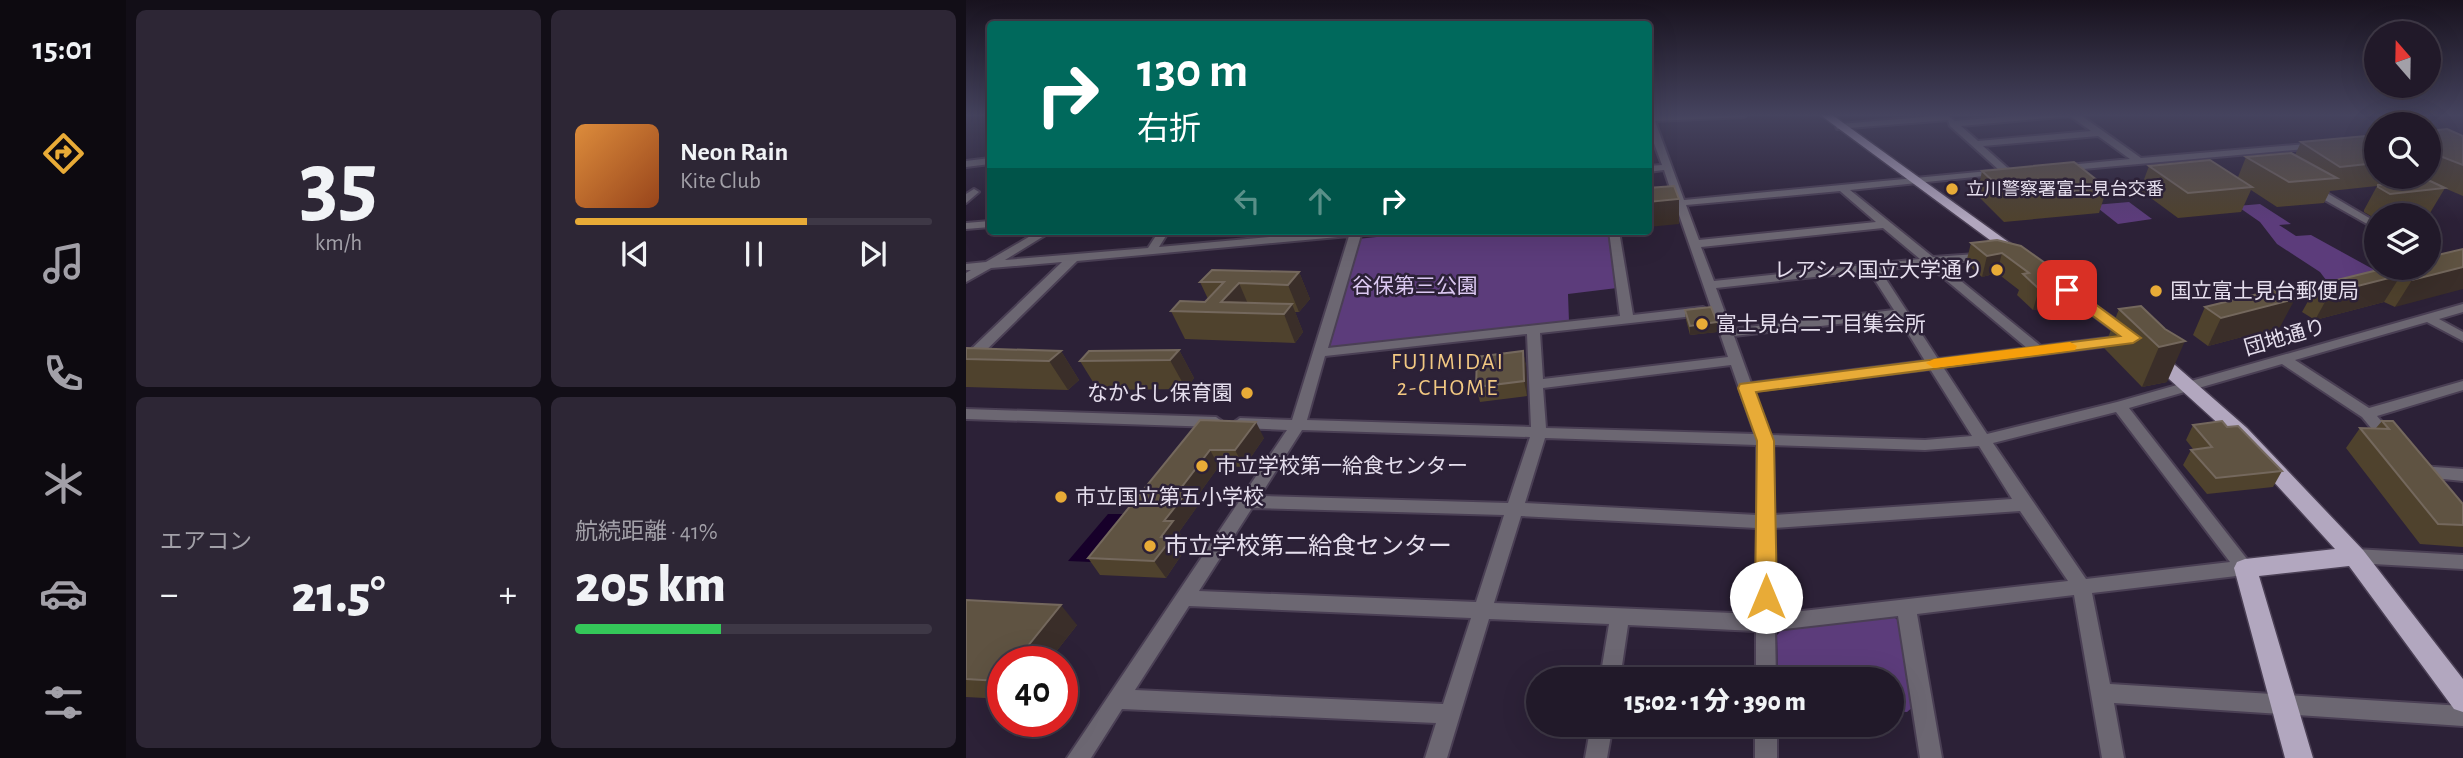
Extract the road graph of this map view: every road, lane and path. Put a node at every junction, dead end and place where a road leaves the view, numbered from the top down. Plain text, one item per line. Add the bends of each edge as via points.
1 (1657, 149) edge
2 (1876, 149) edge
3 (1982, 149) edge
4 (2122, 149) edge
5 (2265, 149) edge
6 (2247, 151) junction
7 (2263, 160) edge
8 (987, 161) edge
9 (2139, 161) junction
10 (966, 164) edge
11 (1667, 167) junction
12 (1652, 169) edge
13 (2048, 169) edge
14 (2021, 171) edge
15 (2008, 173) junction
16 (1919, 181) junction
17 (2305, 185) edge
18 (1842, 188) junction
19 (966, 193) edge
20 (966, 200) edge
21 (1680, 203) junction
22 (1652, 206) edge
23 (2364, 219) edge
24 (987, 224) edge
25 (1888, 224) junction
26 (966, 226) edge
27 (1040, 235) edge
28 (1161, 235) edge
29 (1310, 235) edge
30 (1355, 235) edge
31 (1615, 235) edge
32 (1695, 244) junction
33 (1151, 251) junction
34 (2015, 252) junction
35 (1073, 258) junction
36 (1933, 261) junction
37 (988, 265) junction
38 (966, 267) edge
39 (1872, 268) junction
40 (966, 278) edge
41 (1710, 285) junction
42 (1718, 310) junction
43 (2460, 312) edge
44 (1900, 313) junction
45 (2428, 318) junction
46 (1627, 319) junction
47 (1533, 330) junction
48 (1727, 332) junction
49 (2463, 337) edge
50 (2133, 338) junction
51 (2037, 350) junction
52 (1319, 353) junction
53 (2284, 359) junction
54 (1737, 360) junction
55 (966, 362) edge
56 (1935, 363) junction
57 (1536, 384) junction
58 (2190, 385) junction
59 (2463, 385) edge
60 (1746, 388) junction
61 (2119, 406) junction
62 (966, 414) edge
63 (2367, 414) junction
64 (1298, 425) junction
65 (1539, 432) junction
66 (1984, 440) junction
67 (1765, 441) junction
68 (2407, 463) junction
69 (2463, 475) edge
70 (2431, 491) edge
71 (1247, 502) junction
72 (2024, 504) junction
73 (1514, 509) junction
74 (1765, 522) junction
75 (2355, 556) junction
76 (2463, 562) edge
77 (2245, 568) junction
78 (2082, 587) junction
79 (1184, 598) junction
80 (1906, 607) junction
81 (1483, 609) junction
82 (1620, 615) junction
83 (1766, 622) junction
84 (1612, 667) edge
85 (1766, 667) edge
86 (2100, 693) junction
87 (1117, 699) junction
88 (2463, 700) edge
89 (2283, 705) junction
90 (1449, 714) junction
91 (2463, 716) edge
92 (1600, 737) edge
93 (1766, 737) edge
94 (1078, 758) edge
95 (1436, 758) edge
96 (1597, 758) edge
97 (1766, 758) edge
98 (1931, 758) edge
99 (2113, 758) edge
100 (2299, 758) edge

1 - 11 street
2 - 16 main road
3 - 15 street
4 - 9 street
5 - 6 street
6 - 7 street
6 - 9 street
8 - 10 street
9 - 13 street
11 - 12 street
11 - 21 street
14 - 15 street
15 - 16 street
16 - 18 street
16 - 34 main road
17 - 23 street
18 - 21 street
18 - 25 street
19 - 20 street via 974,192
21 - 22 street
21 - 32 street
24 - 26 street
25 - 32 street
25 - 36 street
27 - 37 street
28 - 33 street
29 - 33 street
30 - 52 street
31 - 46 street
32 - 41 street
33 - 35 street
34 - 36 street
34 - 50 main road
35 - 37 street
35 - 55 street
36 - 39 street
36 - 51 street
37 - 38 street
37 - 40 street
39 - 41 street
39 - 44 street
41 - 42 street
42 - 46 street
42 - 48 street
43 - 45 street, 団地通り
44 - 48 street
44 - 56 street
45 - 49 street
45 - 53 street, 団地通り
46 - 47 street
47 - 52 street
47 - 57 street
48 - 54 street
50 - 51 street
50 - 58 main road
51 - 56 street
52 - 64 street
53 - 58 street, 団地通り
53 - 63 street
54 - 57 street
54 - 60 street
56 - 60 street
56 - 66 street
57 - 65 street
58 - 61 street, 団地通り
58 - 75 main road via 2253,443
59 - 63 street
60 - 67 street
61 - 66 street, 団地通り
61 - 77 street
62 - 64 street, 団地通り
63 - 68 street
64 - 65 street, 団地通り
64 - 71 street
65 - 67 street, 団地通り
65 - 73 street
66 - 67 street, 団地通り via 1925,445
66 - 72 street
67 - 74 street
68 - 69 street
68 - 70 street
71 - 73 street
71 - 79 street
72 - 74 street
72 - 78 street
73 - 74 street
73 - 81 street
74 - 83 street
75 - 76 street
75 - 77 main road
75 - 88 main road
77 - 78 street
77 - 89 main road
78 - 80 street
78 - 86 street
79 - 81 street
79 - 87 street
80 - 83 street
80 - 98 street
81 - 82 street
81 - 90 street
82 - 83 street
82 - 84 street
83 - 85 street
86 - 89 street
86 - 99 street
87 - 90 street
87 - 94 street
89 - 91 street
89 - 100 main road
90 - 95 street
92 - 96 street
93 - 97 street

